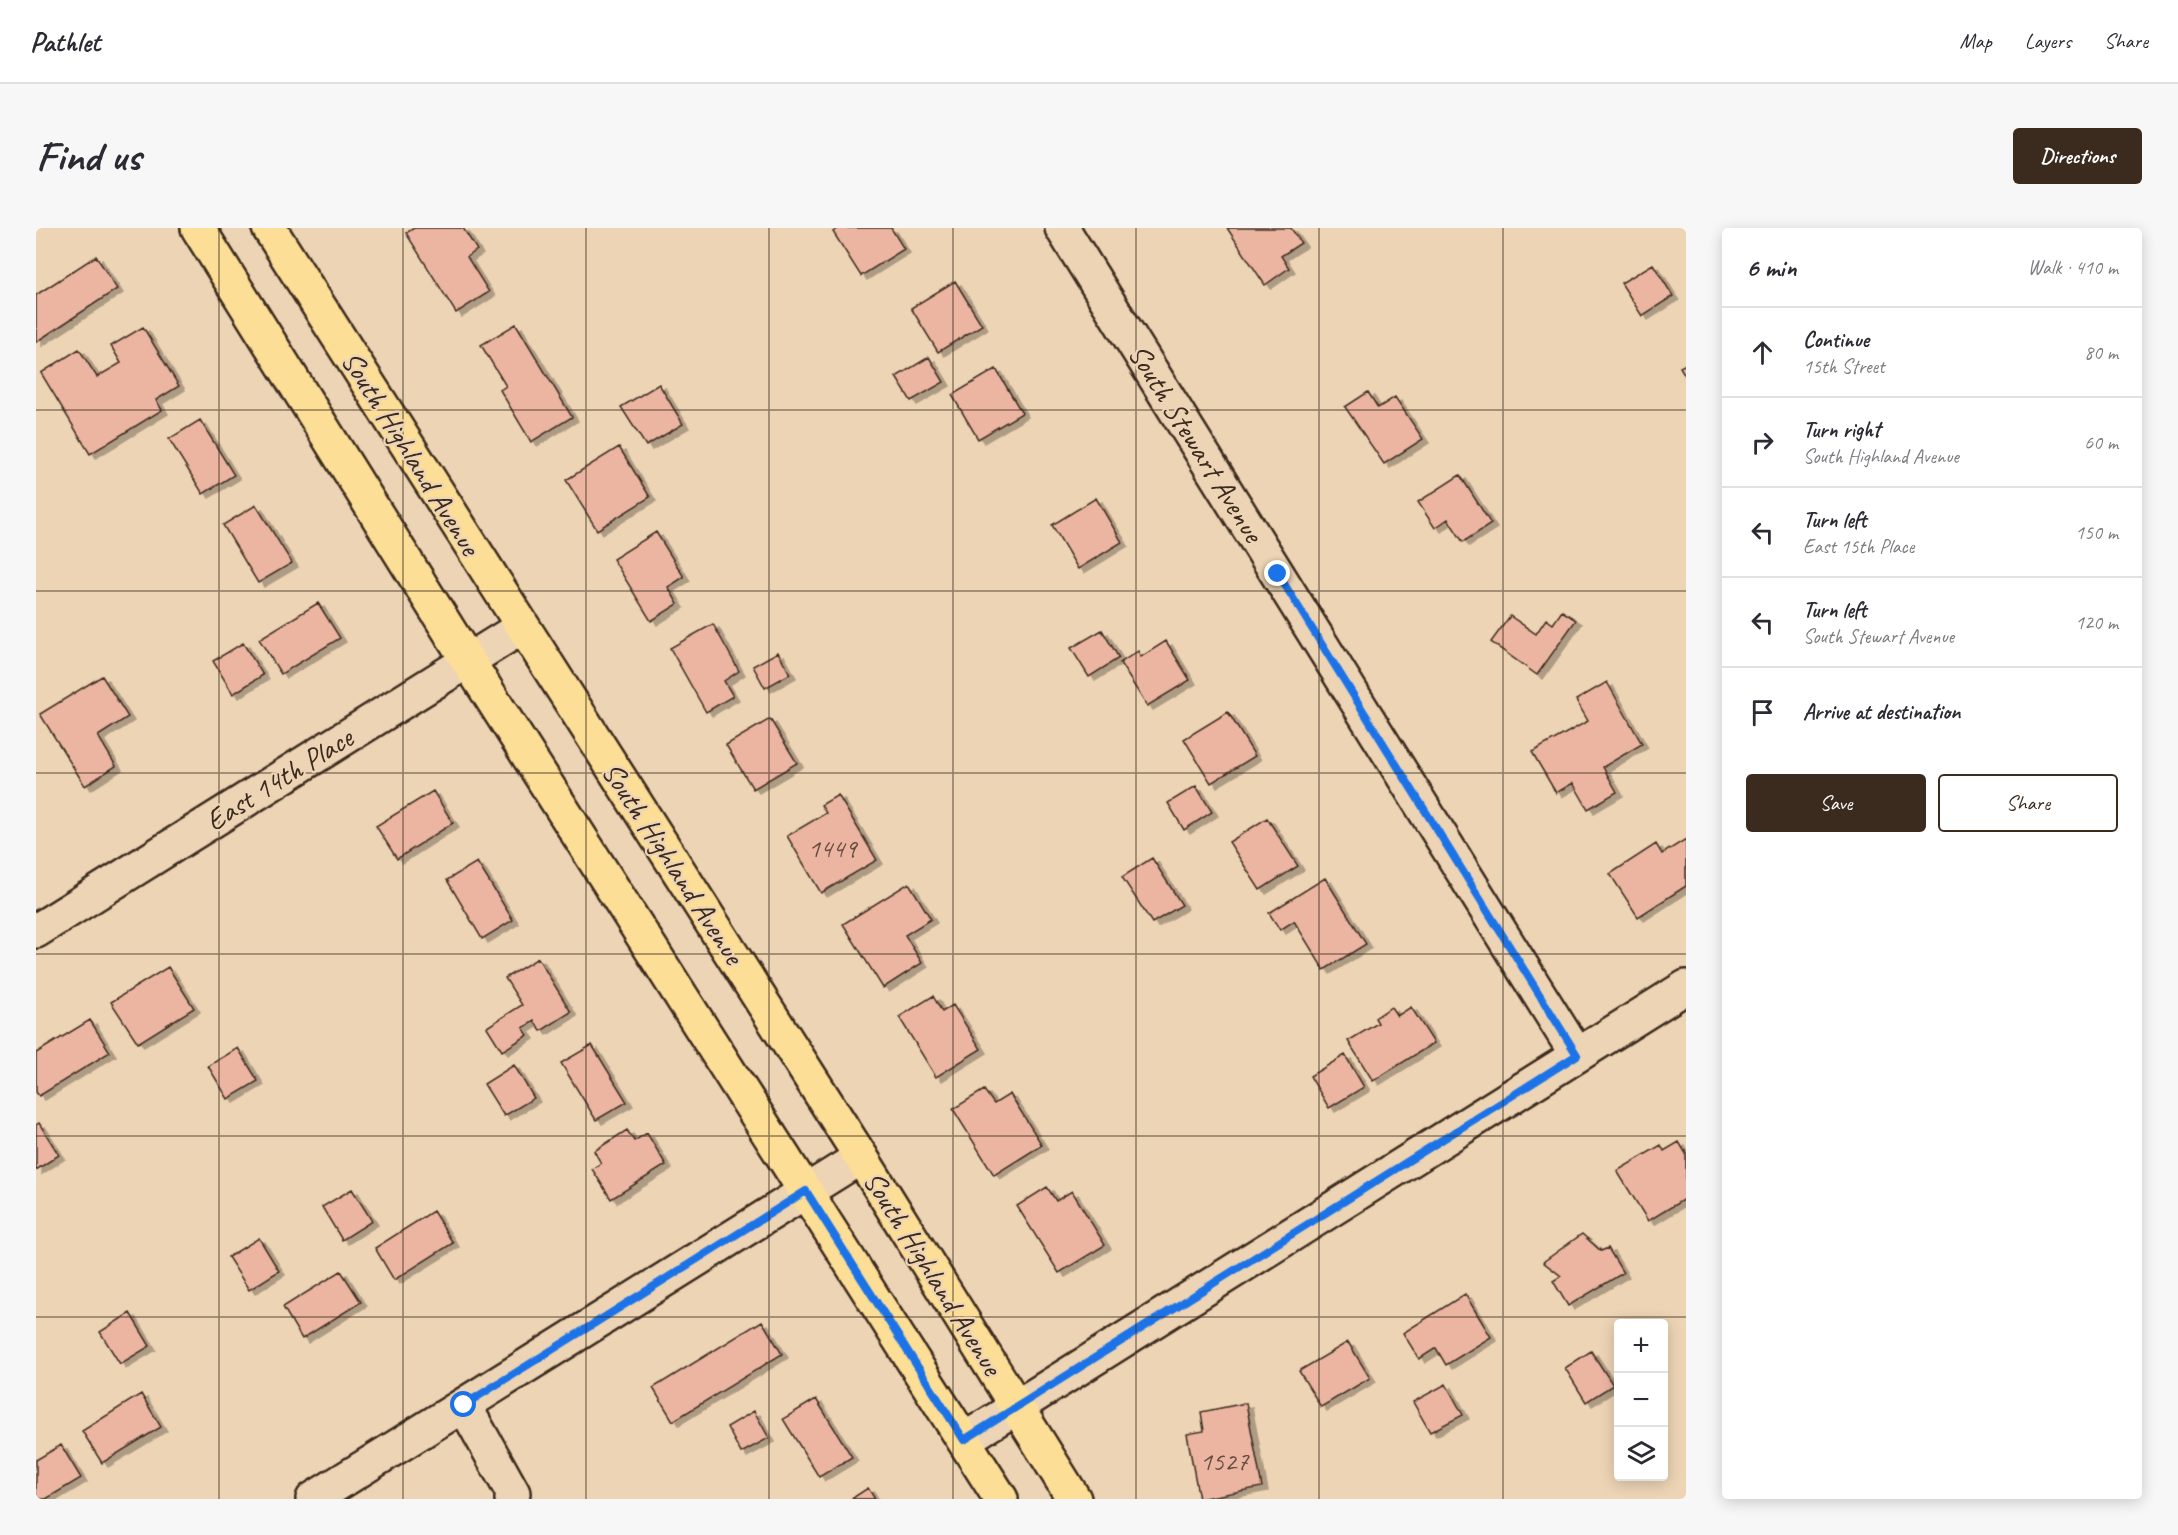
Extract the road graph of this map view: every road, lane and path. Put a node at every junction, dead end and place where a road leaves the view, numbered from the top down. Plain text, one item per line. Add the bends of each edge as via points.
1 (198, 228) edge
2 (269, 228) edge
3 (1062, 228) edge
4 (522, 627) junction
5 (468, 661) junction
6 (36, 931) edge
7 (1686, 987) edge
8 (1577, 1055) junction
9 (861, 1157) junction
10 (806, 1191) junction
11 (464, 1405) junction
12 (1017, 1408) junction
13 (964, 1440) junction
14 (313, 1499) edge
15 (512, 1499) edge
16 (1001, 1499) edge
17 (1074, 1499) edge

1 - 5 main road, South Highland Avenue
2 - 4 main road, South Highland Avenue
3 - 8 street, South Stewart Avenue
4 - 5 street, East 14th Place
4 - 9 main road, South Highland Avenue
5 - 6 street, East 14th Place
5 - 10 main road, South Highland Avenue
7 - 8 street
8 - 12 street
9 - 10 street
9 - 12 main road, South Highland Avenue
10 - 11 street
10 - 13 main road, South Highland Avenue
11 - 14 street
11 - 15 street via 513,1493
12 - 13 street
12 - 17 main road, South Highland Avenue
13 - 16 main road, South Highland Avenue

